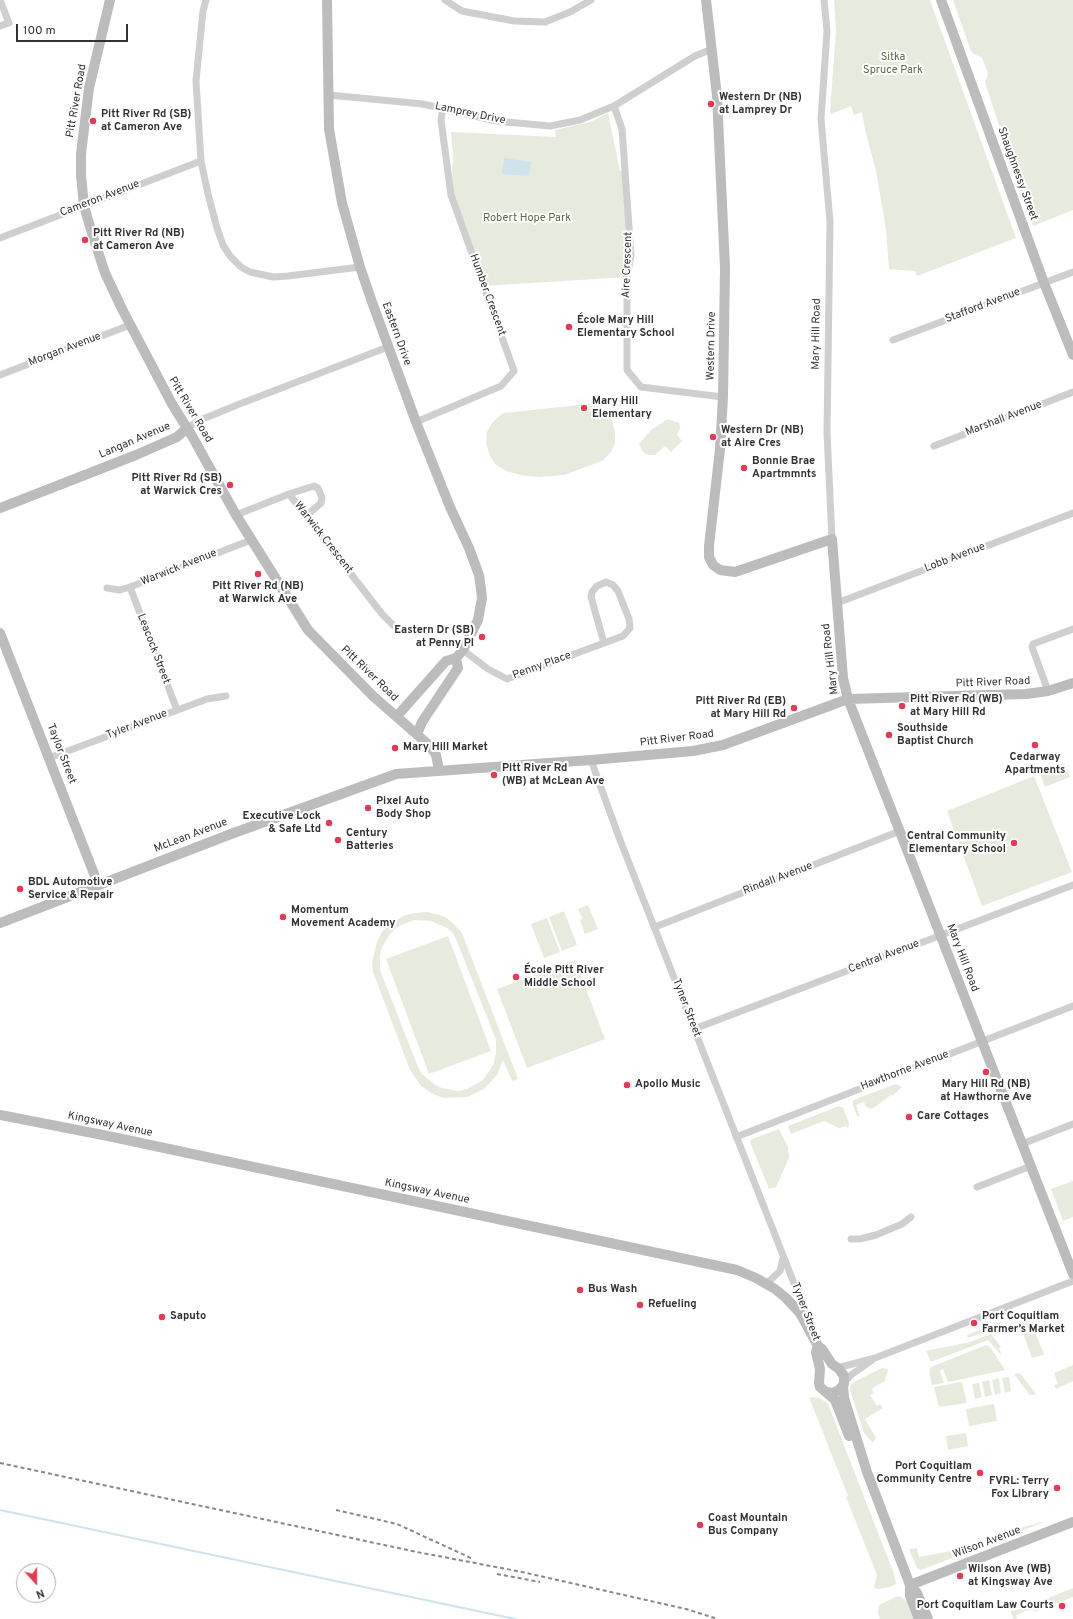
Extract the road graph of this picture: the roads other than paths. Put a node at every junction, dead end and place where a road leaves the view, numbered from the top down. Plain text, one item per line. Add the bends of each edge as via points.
1 (0, 0) edge
2 (110, 0) edge
3 (206, 0) edge
4 (327, 0) edge
5 (445, 0) edge
6 (591, 0) edge
7 (706, 0) edge
8 (824, 0) edge
9 (941, 0) edge
10 (0, 26) edge
11 (712, 49) junction
12 (329, 95) junction
13 (614, 106) junction
14 (443, 108) junction
15 (201, 161) junction
16 (84, 206) junction
17 (0, 238) edge
18 (360, 267) junction
19 (1073, 272) edge
20 (1044, 283) junction
21 (130, 325) junction
22 (893, 340) dead end
23 (388, 347) junction
24 (1073, 355) edge
25 (0, 375) edge
26 (1073, 392) edge
27 (723, 397) junction
28 (416, 422) junction
29 (187, 428) junction
30 (934, 446) dead end
31 (289, 494) junction
32 (0, 508) edge
33 (1073, 513) edge
34 (236, 515) junction
35 (306, 516) junction
36 (832, 539) junction
37 (251, 540) junction
38 (130, 587) junction
39 (106, 588) dead end
40 (837, 604) junction
41 (394, 626) dead end
42 (1073, 628) edge
43 (0, 633) edge
44 (604, 643) junction
45 (463, 650) junction
46 (456, 658) junction
47 (1073, 683) edge
48 (1048, 691) junction
49 (226, 696) dead end
50 (848, 699) junction
51 (177, 710) junction
52 (397, 716) junction
53 (417, 734) junction
54 (49, 758) junction
55 (591, 760) junction
56 (439, 770) junction
57 (900, 831) junction
58 (98, 884) junction
59 (1073, 885) edge
60 (0, 923) edge
61 (655, 927) junction
62 (940, 935) junction
63 (1073, 1006) edge
64 (694, 1030) junction
65 (982, 1041) junction
66 (0, 1115) edge
67 (1073, 1124) edge
68 (736, 1137) junction
69 (1022, 1144) junction
70 (1031, 1166) junction
71 (977, 1187) dead end
72 (911, 1217) dead end
73 (851, 1239) dead end
74 (783, 1256) junction
75 (1073, 1274) edge
76 (1073, 1281) edge
77 (766, 1284) junction
78 (818, 1346) junction
79 (875, 1358) junction
80 (835, 1367) junction
81 (819, 1374) junction
82 (843, 1384) junction
83 (828, 1392) junction
84 (867, 1472) junction
85 (1073, 1522) edge
86 (910, 1585) junction
87 (919, 1619) edge
88 (928, 1619) edge

1 - 10 street via 9,23
2 - 16 main road, Pitt River Road via 89,88 83,133 81,175
3 - 15 street via 196,82
4 - 12 main road, Eastern Drive
5 - 6 street via 462,11 514,21 545,22
7 - 11 main road, Western Drive
8 - 36 street, Mary Hill Road via 827,31 821,119 830,222 827,433
9 - 20 main road, Shaughnessy Street
11 - 13 street, Lamprey Drive via 695,56
11 - 27 main road, Western Drive via 725,268
12 - 14 street, Lamprey Drive
12 - 18 main road, Eastern Drive via 329,129 334,166
13 - 14 street, Lamprey Drive via 580,120 550,126 496,121
13 - 27 street, Aire Crescent via 622,129 630,241 627,277 627,370 641,387
14 - 28 street, Humber Crescent via 441,120 451,195 514,371 501,386
15 - 16 street, Cameron Avenue
15 - 18 street via 220,236 230,256 241,267 250,272 273,277
16 - 17 street, Cameron Avenue
16 - 21 main road, Pitt River Road via 105,272
18 - 23 main road, Eastern Drive
19 - 20 street, Stafford Avenue
20 - 22 street, Stafford Avenue
20 - 24 main road, Shaughnessy Street
21 - 25 street, Morgan Avenue
21 - 29 main road, Pitt River Road
23 - 28 main road, Eastern Drive
23 - 29 street, Langan Avenue via 237,405
26 - 30 street, Marshall Avenue
27 - 36 main road, Western Drive via 718,475 709,546 709,557 713,565 720,570 735,572
28 - 45 main road, Eastern Drive via 450,508 470,548 480,582 480,613 476,627
29 - 32 main road, Langan Avenue via 177,437 136,455
29 - 34 main road, Pitt River Road
31 - 34 street, Warwick Crescent
31 - 35 street, Warwick Crescent
31 - 35 street via 314,486 318,488 321,503
33 - 40 street, Lobb Avenue
34 - 37 main road, Pitt River Road
35 - 41 street, Warwick Crescent
36 - 40 main road, Mary Hill Road
37 - 38 street, Warwick Avenue
37 - 52 main road, Pitt River Road via 308,630 373,696
38 - 39 street, Warwick Avenue via 120,590
38 - 51 street, Leacock Street
40 - 50 main road, Mary Hill Road via 843,678
42 - 48 street via 1033,644
43 - 54 main road, Taylor Street
44 - 44 street, Penny Place via 591,597 597,586 606,582 613,585 618,592 630,623 628,631 623,636
44 - 45 street, Penny Place via 507,679 488,669
45 - 46 main road, Eastern Drive
46 - 52 main road, Eastern Drive via 446,661
46 - 53 main road via 458,668 422,722
47 - 48 main road, Pitt River Road
48 - 50 main road, Pitt River Road via 1010,695
49 - 51 street, Tyler Avenue via 207,699
50 - 55 main road, Pitt River Road via 723,745
50 - 57 main road, Mary Hill Road
51 - 54 street, Tyler Avenue
52 - 53 main road, Pitt River Road
53 - 56 main road, Pitt River Road via 434,752
54 - 58 main road, Taylor Street
55 - 56 main road, Pitt River Road
55 - 61 street, Tyner Street
56 - 58 main road, McLean Avenue via 402,773 380,779
57 - 61 street, Rindall Avenue
57 - 62 main road, Mary Hill Road
58 - 60 main road, McLean Avenue
59 - 62 street, Central Avenue
61 - 64 street, Tyner Street
62 - 64 street, Central Avenue
62 - 65 main road, Mary Hill Road
63 - 65 street, Hawthorne Avenue
64 - 68 street, Tyner Street
65 - 68 street, Hawthorne Avenue
65 - 69 main road, Mary Hill Road
66 - 77 main road, Kingsway Avenue via 730,1268 744,1272
67 - 69 street
68 - 74 street, Tyner Street
69 - 70 main road, Mary Hill Road
70 - 71 street
70 - 75 main road, Mary Hill Road
72 - 73 street via 876,1235
74 - 77 street, Tyner Street via 780,1271
74 - 78 street, Tyner Street
76 - 79 street
77 - 78 main road, Kingsway Avenue via 796,1308
78 - 80 main road, Kingsway Avenue
78 - 81 main road, Kingsway Avenue via 816,1352 820,1366
79 - 80 street via 841,1368
79 - 82 street
80 - 81 main road via 826,1368
80 - 82 main road, Kingsway Avenue via 842,1373
81 - 83 main road, Kingsway Avenue via 818,1383
82 - 83 main road via 836,1392
82 - 84 main road, Kingsway Avenue
83 - 84 main road, Kingsway Avenue via 836,1402 856,1454
84 - 86 main road, Kingsway Avenue
85 - 86 main road, Wilson Avenue
86 - 87 main road, Kingsway Avenue via 910,1596
86 - 88 main road, Kingsway Avenue via 918,1593

